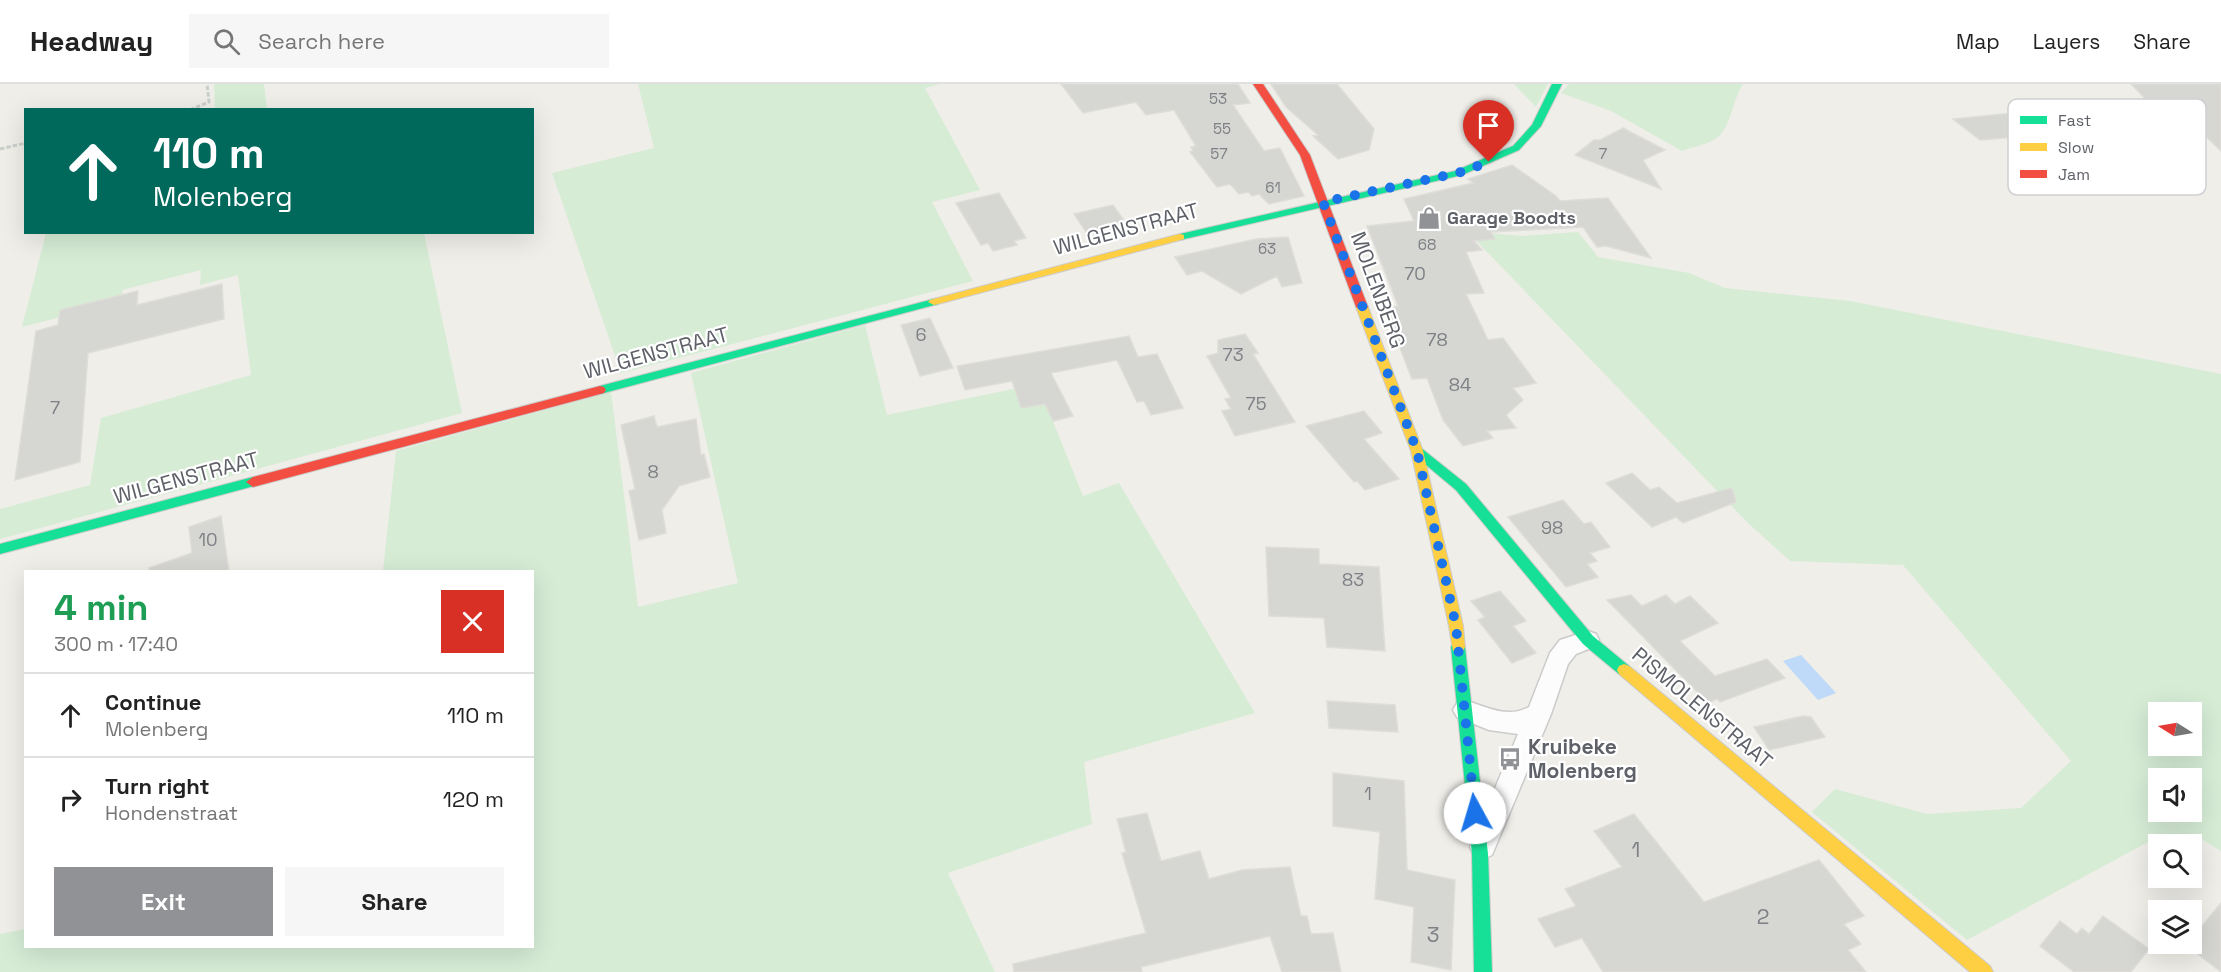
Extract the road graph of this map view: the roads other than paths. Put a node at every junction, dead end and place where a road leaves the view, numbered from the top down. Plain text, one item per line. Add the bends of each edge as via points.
1 (1257, 84) edge
2 (1557, 84) edge
3 (1323, 202) junction
4 (1417, 451) junction
5 (0, 549) edge
6 (1588, 640) junction
7 (1465, 710) junction
8 (1539, 714) junction
9 (1480, 854) junction
10 (1483, 972) edge
11 (1984, 972) edge

1 - 3 street, MOLENBERG via 1305,156
2 - 3 street, WILGENSTRAAT via 1531,133 1503,155 1458,173
3 - 4 street, MOLENBERG
3 - 5 street, WILGENSTRAAT via 1240,220
4 - 6 street, PISMOLENSTRAAT via 1461,487
4 - 7 street, MOLENBERG via 1456,626
6 - 8 street via 1568,647 1558,660
6 - 11 street, PISMOLENSTRAAT
7 - 8 street via 1489,720 1521,724
7 - 9 street, MOLENBERG
8 - 9 street
9 - 10 street, MOLENBERG

